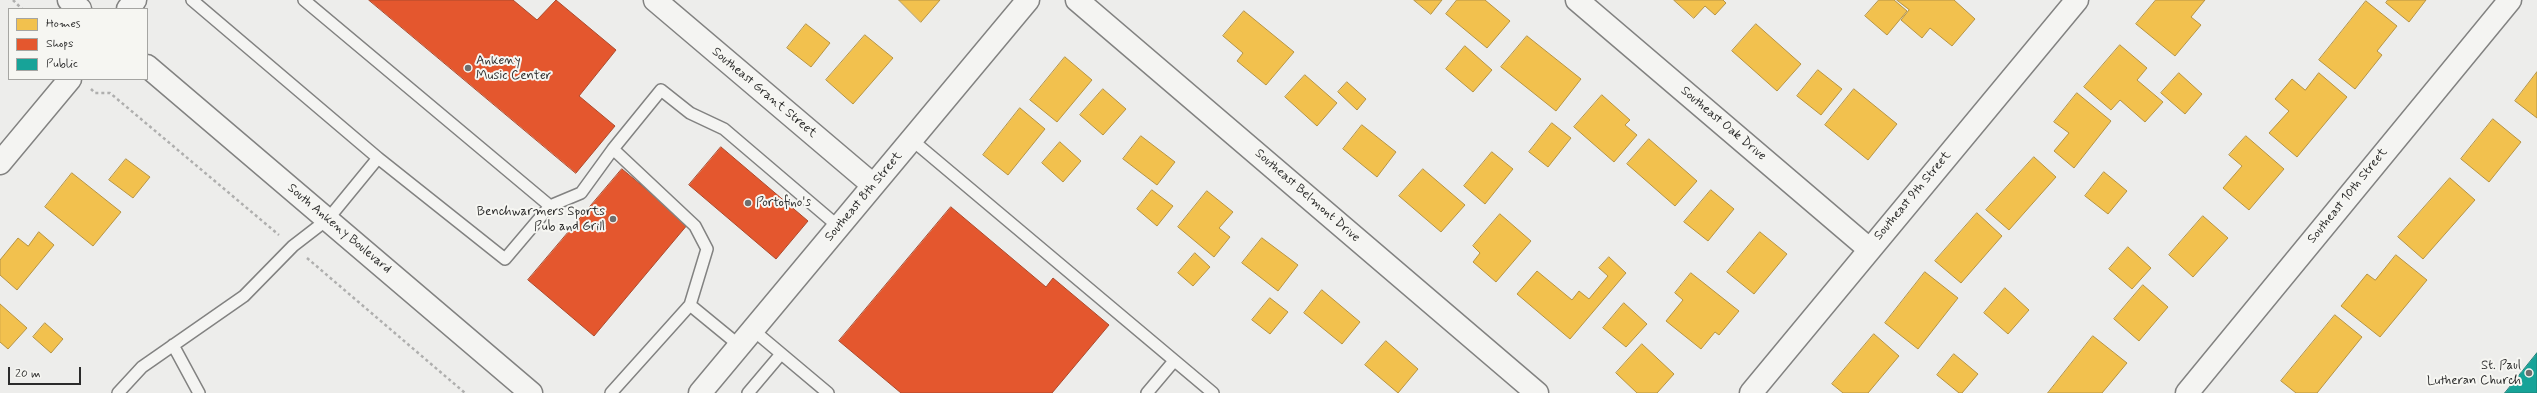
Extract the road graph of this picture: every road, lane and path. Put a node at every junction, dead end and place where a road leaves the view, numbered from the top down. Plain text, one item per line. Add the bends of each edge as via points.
1 (13, 0) edge
2 (69, 0) edge
3 (135, 0) edge
4 (192, 0) edge
5 (304, 0) edge
6 (655, 0) edge
7 (1028, 0) edge
8 (1077, 0) edge
9 (1577, 0) edge
10 (2077, 0) edge
11 (2510, 0) edge
12 (21, 8) edge
13 (79, 8) edge
14 (129, 8) edge
15 (148, 67) edge
16 (78, 82) edge
17 (912, 140) junction
18 (613, 149) junction
19 (378, 158) junction
20 (0, 163) edge
21 (873, 185) junction
22 (550, 206) junction
23 (328, 219) junction
24 (839, 227) junction
25 (293, 246) junction
26 (1869, 249) junction
27 (690, 305) junction
28 (746, 338) junction
29 (173, 345) junction
30 (781, 354) junction
31 (1174, 361) junction
32 (118, 393) edge
33 (199, 393) edge
34 (465, 393) edge
35 (531, 393) edge
36 (611, 393) edge
37 (700, 393) edge
38 (748, 393) edge
39 (828, 393) edge
40 (1147, 393) edge
41 (1213, 393) edge
42 (1537, 393) edge
43 (1750, 393) edge
44 (2187, 393) edge

1 - 12 path
2 - 13 street
3 - 14 street
4 - 19 lane
5 - 22 lane
6 - 21 street, Southeast Grant Street
7 - 17 street, Southeast 8th Street
8 - 42 street, Southeast Belmont Drive
9 - 26 street, Southeast Oak Drive
10 - 26 street, Southeast 9th Street
11 - 44 street, Southeast 10th Street
15 - 23 street, South Ankeny Boulevard
16 - 20 street
16 - 25 path via 95,93 110,93
17 - 21 street, Southeast 8th Street
17 - 31 lane
18 - 22 lane via 581,193
18 - 24 lane via 661,90 690,114 724,129
18 - 27 lane via 695,226 704,243 706,249
19 - 22 lane via 505,259
19 - 23 lane
21 - 24 street, Southeast 8th Street
23 - 25 lane
23 - 35 street, South Ankeny Boulevard
24 - 28 street, Southeast 8th Street
25 - 29 lane via 244,296
25 - 34 path
26 - 43 street, Southeast 9th Street
27 - 28 lane
27 - 36 lane
28 - 30 lane
28 - 37 street, Southeast 8th Street
29 - 32 lane via 142,367
29 - 33 lane
30 - 38 lane
30 - 39 lane
31 - 40 lane
31 - 41 lane

